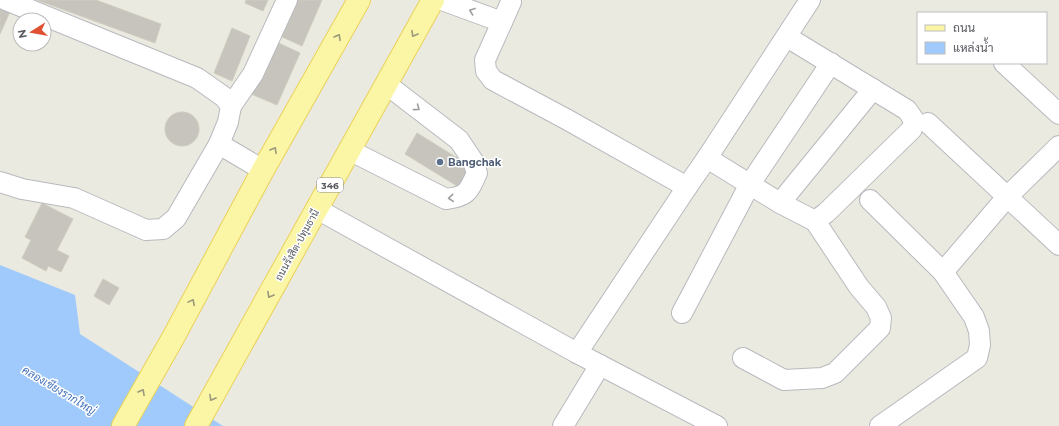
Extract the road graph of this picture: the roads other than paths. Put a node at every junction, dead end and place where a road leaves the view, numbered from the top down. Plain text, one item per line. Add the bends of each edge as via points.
1 (6, 0) edge
2 (287, 0) edge
3 (359, 0) edge
4 (433, 0) edge
5 (442, 0) edge
6 (810, 0) edge
7 (511, 2) dead end
8 (502, 22) junction
9 (787, 37) junction
10 (831, 64) junction
11 (1005, 64) edge
12 (386, 84) junction
13 (873, 89) junction
14 (231, 106) junction
15 (1059, 114) edge
16 (928, 123) dead end
17 (220, 144) junction
18 (1059, 146) edge
19 (349, 150) junction
20 (708, 158) junction
21 (263, 170) junction
22 (0, 182) edge
23 (750, 184) junction
24 (687, 187) junction
25 (1007, 197) junction
26 (870, 200) dead end
27 (780, 203) junction
28 (317, 209) junction
29 (815, 221) junction
30 (1059, 246) edge
31 (943, 272) junction
32 (682, 313) dead end
33 (577, 353) junction
34 (743, 358) dead end
35 (600, 365) junction
36 (123, 426) edge
37 (196, 426) edge
38 (563, 426) edge
39 (717, 426) edge
40 (880, 426) edge

1 - 14 street via 198,78 224,97
2 - 14 street via 253,74
21 -> 3 main road
4 -> 12 main road, ถนนรังสิต-ปทุมธานี / 346
8 -> 5 street
6 - 9 street
7 - 8 street
8 - 24 street via 485,60 486,70 494,80
9 - 10 street
9 - 20 street
10 - 13 street
10 - 23 street
11 - 15 street
12 - 19 main road, ถนนรังสิต-ปทุมธานี / 346
12 -> 19 street via 459,140 473,161 477,173 470,189 460,197 446,199
13 - 27 street
13 - 29 street via 907,110 914,120 912,129
14 - 17 street
16 - 25 street
17 - 21 street
17 - 22 street via 176,218 164,229 146,230 74,198 22,189
18 - 25 street
19 - 28 main road, ถนนรังสิต-ปทุมธานี / 346
20 - 23 street
20 - 24 street
36 -> 21 main road
23 - 27 street
23 - 32 street
24 - 33 street
25 - 30 street
25 - 31 street
26 - 31 street
27 - 29 street
28 - 33 street
28 -> 37 main road, ถนนรังสิต-ปทุมธานี / 346
29 - 34 street via 859,287 876,307 881,318 880,328 835,373 822,378 784,380
31 - 40 street via 974,317 979,331 980,345 977,358
33 - 35 street
35 - 38 street
35 - 39 street

